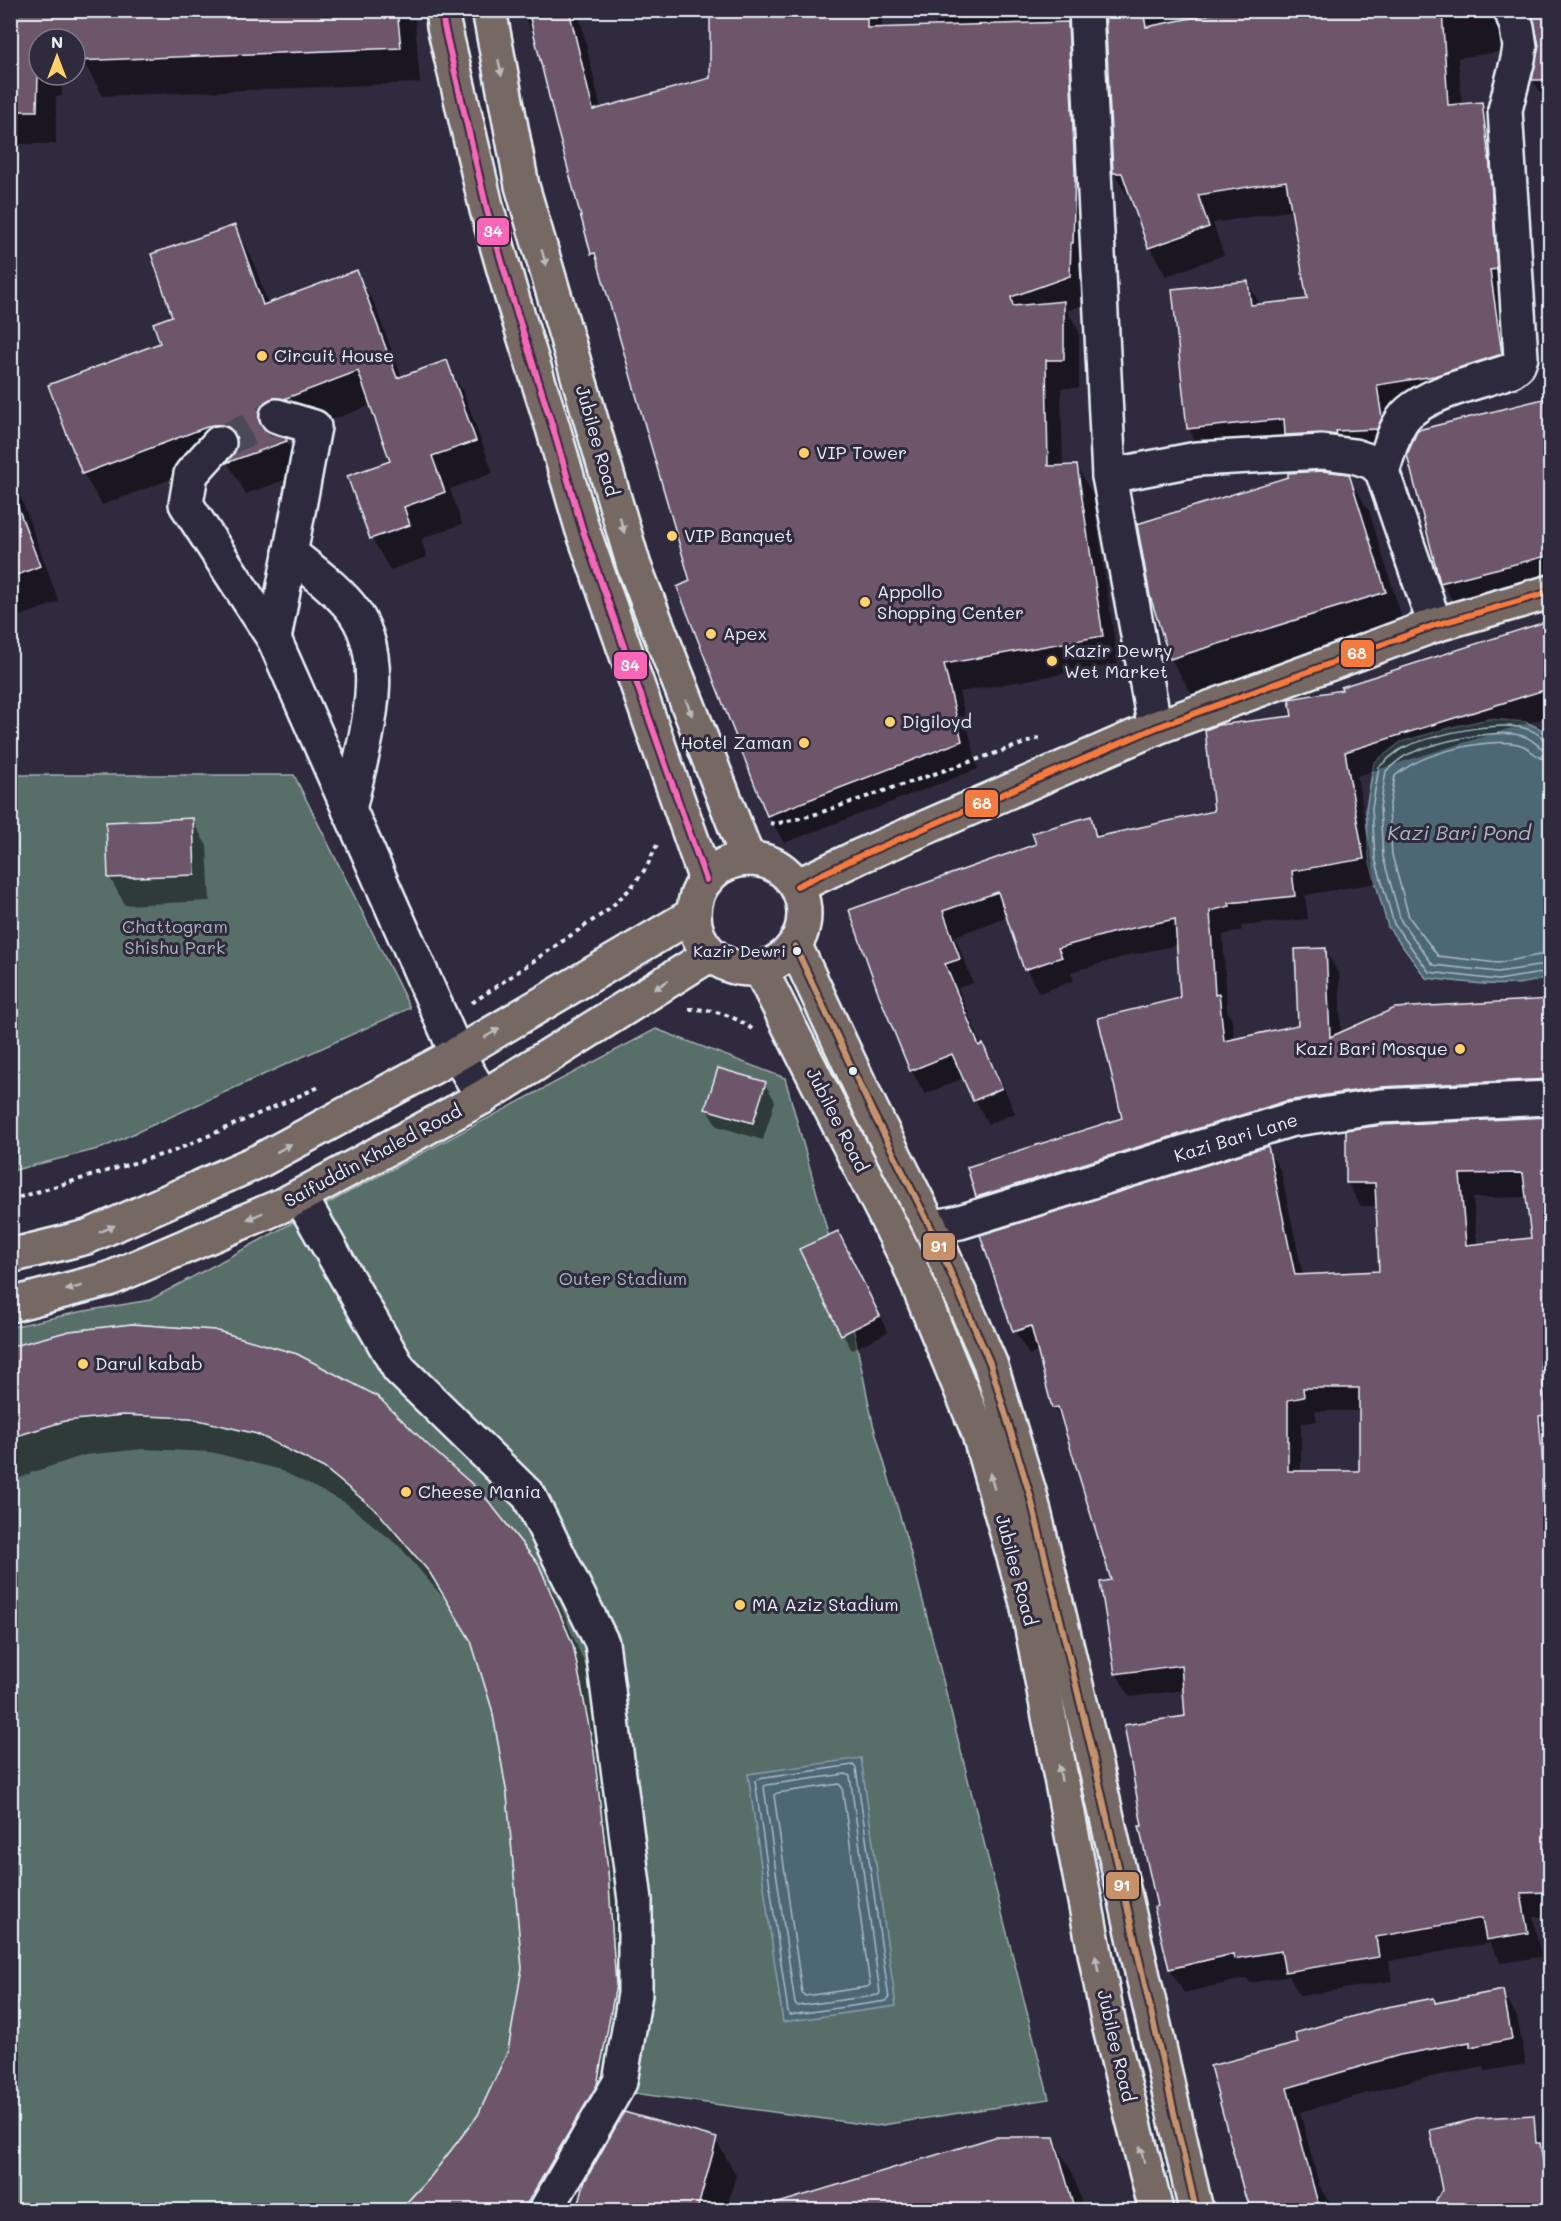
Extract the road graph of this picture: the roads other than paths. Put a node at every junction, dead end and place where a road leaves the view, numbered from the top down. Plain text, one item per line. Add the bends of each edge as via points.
1 (442, 10) edge
2 (489, 10) edge
3 (1086, 10) edge
4 (1511, 10) edge
5 (278, 416) tunnel mouth
6 (219, 443) tunnel mouth
7 (1382, 471) junction
8 (1108, 476) junction
9 (290, 553) junction
10 (1551, 592) edge
11 (1435, 625) junction
12 (274, 639) junction
13 (1155, 728) junction
14 (349, 810) junction
15 (748, 859) junction
16 (706, 880) junction
17 (797, 886) junction
18 (693, 914) junction
19 (795, 946) junction
20 (711, 954) junction
21 (760, 969) junction
22 (457, 1054) junction
23 (483, 1097) junction
24 (1551, 1098) edge
25 (300, 1196) junction
26 (931, 1228) junction
27 (10, 1256) edge
28 (10, 1305) edge
29 (546, 2211) edge
30 (1156, 2211) edge
31 (1196, 2211) edge

1 - 16 main road via 487,210 582,528
2 -> 15 main road, Jubilee Road via 522,186 634,566
3 - 8 street
4 - 7 street via 1520,47 1505,110 1521,357 1512,370 1436,396 1408,412
5 - 9 street via 314,427
6 - 12 street via 190,474 186,504
7 - 8 street via 1372,462 1354,456 1323,452 1197,459
7 - 11 street
8 - 13 street
9 - 12 street
9 - 14 street via 351,606 365,631 370,651 374,680 369,720
10 - 11 main road
11 - 13 main road
12 - 14 street
13 - 17 main road
14 - 22 street
15 - 16 main road via 724,865
15 - 17 main road via 776,865
16 - 18 main road
17 - 19 main road via 806,916
18 - 20 main road via 702,942
22 -> 18 main road
19 - 21 main road via 786,957
19 - 26 main road
20 - 21 main road via 725,964
20 -> 23 main road, Saifuddin Khaled Road
30 -> 21 main road, Jubilee Road via 1109,2025 1027,1603 978,1431 908,1261
22 - 23 street
27 -> 22 main road via 87,1237 261,1160
23 - 25 main road, Saifuddin Khaled Road
24 - 26 street, Kazi Bari Lane via 1382,1106 1289,1120
25 -> 28 main road, Saifuddin Khaled Road via 109,1279
25 - 29 street via 399,1369 530,1496 602,1643 635,1900 635,1994 620,2082
26 - 31 main road via 990,1363 1030,1495

